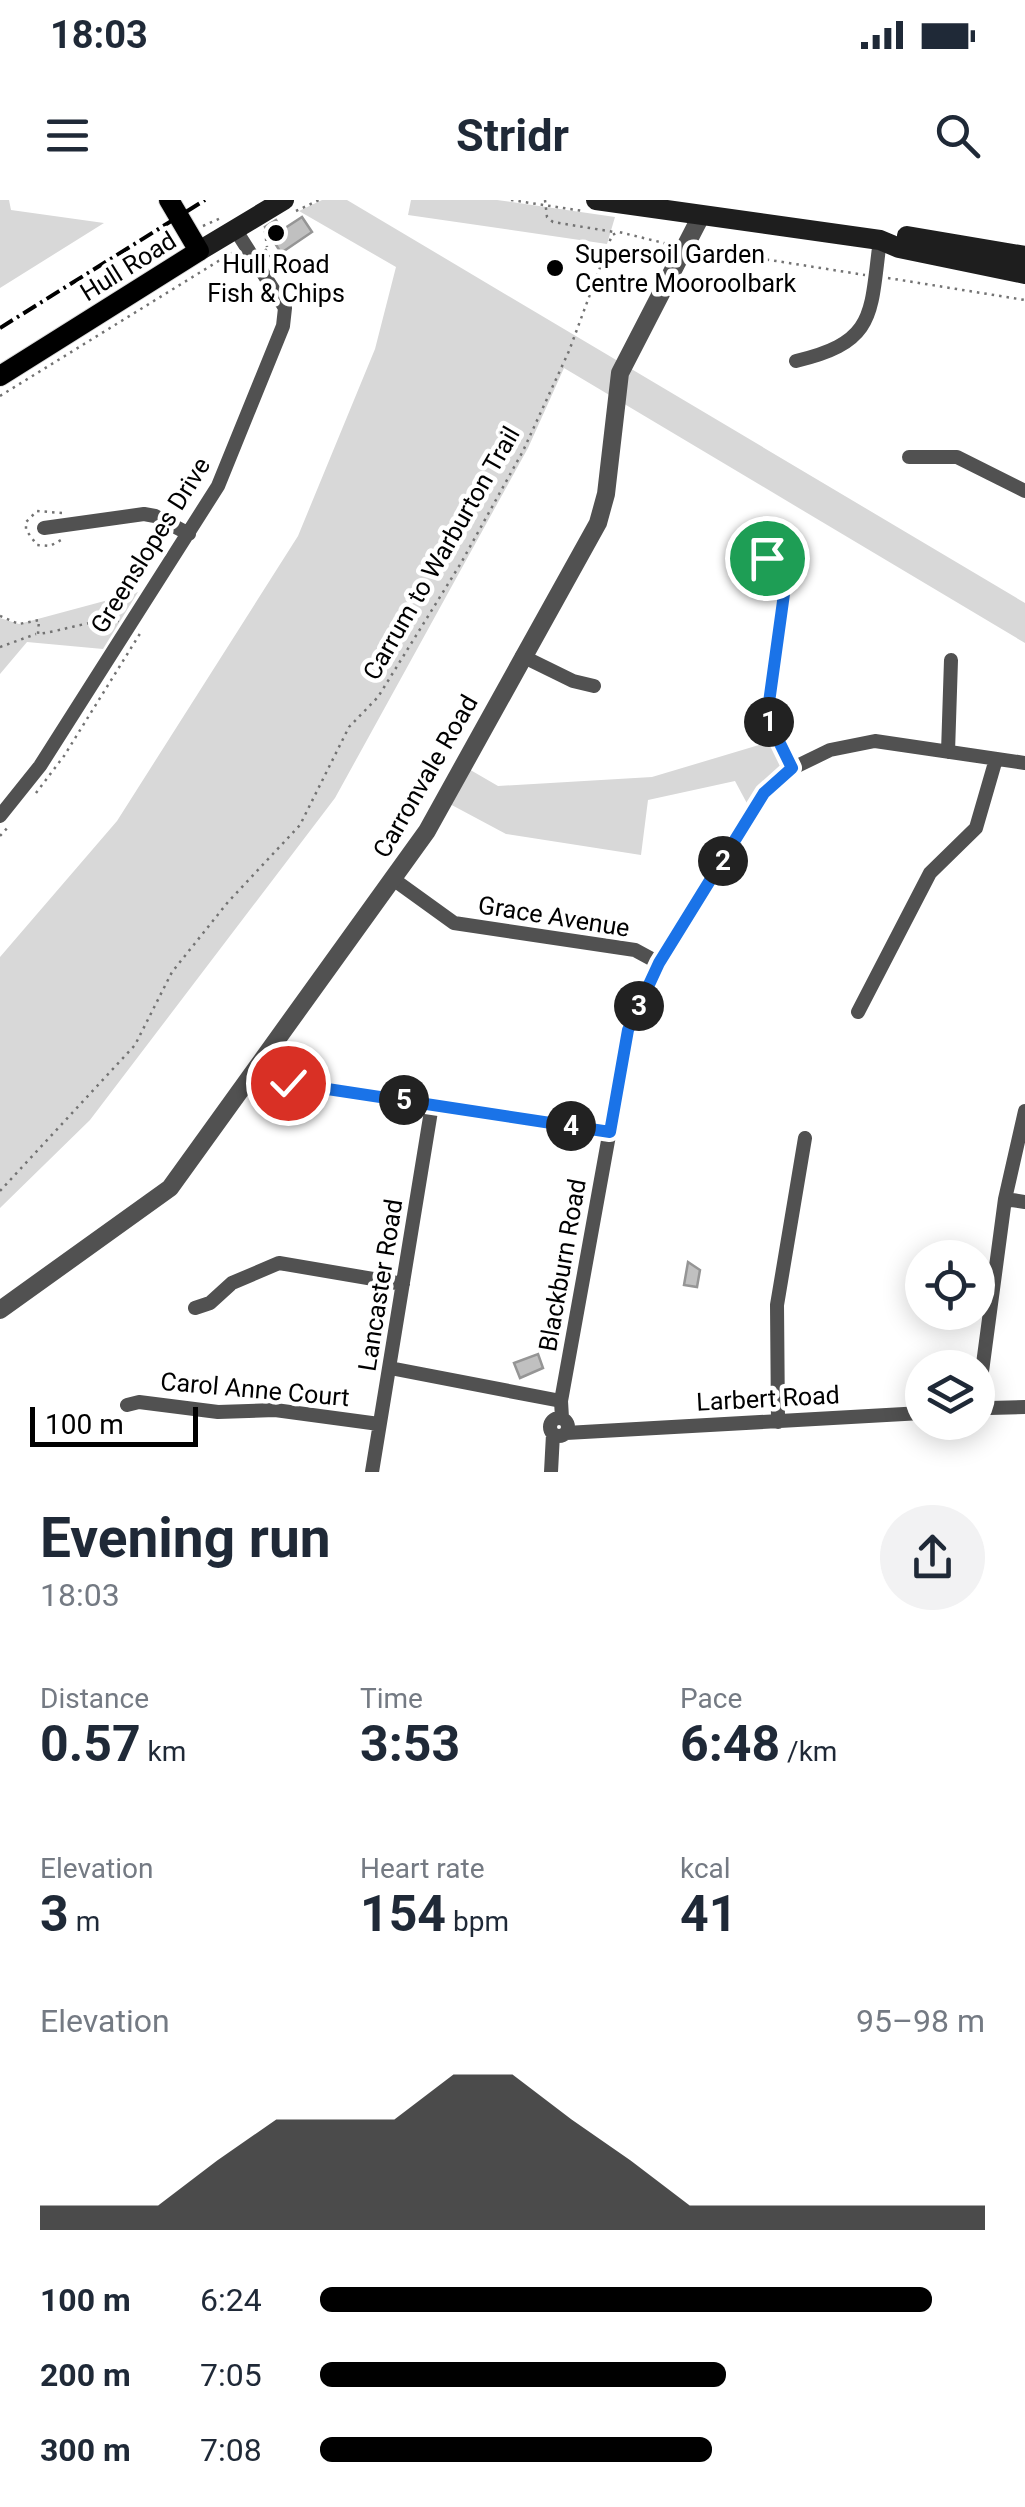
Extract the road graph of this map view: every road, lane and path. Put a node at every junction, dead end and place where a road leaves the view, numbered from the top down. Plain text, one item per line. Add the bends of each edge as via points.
1 (169, 200) edge
2 (284, 200) edge
3 (545, 200) edge
4 (596, 200) edge
5 (701, 216) junction
6 (195, 227) dead end
7 (239, 227) junction
8 (615, 233) junction
9 (880, 240) junction
10 (687, 247) junction
11 (268, 248) dead end
12 (199, 251) junction
13 (238, 253) dead end
14 (1025, 255) edge
15 (1025, 274) edge
16 (876, 276) junction
17 (1025, 300) edge
18 (796, 362) dead end
19 (0, 376) edge
20 (0, 396) edge
21 (909, 457) dead end
22 (1025, 491) edge
23 (63, 513) dead end
24 (44, 528) dead end
25 (189, 534) junction
26 (70, 535) dead end
27 (767, 558) dead end
28 (0, 616) edge
29 (128, 625) junction
30 (38, 634) junction
31 (0, 647) edge
32 (522, 656) junction
33 (951, 660) dead end
34 (594, 686) dead end
35 (948, 752) junction
36 (996, 759) junction
37 (1025, 763) edge
38 (792, 768) junction
39 (0, 816) edge
40 (393, 879) junction
41 (659, 963) junction
42 (858, 1012) dead end
43 (258, 1064) junction
44 (432, 1105) junction
45 (1025, 1111) edge
46 (610, 1132) junction
47 (805, 1138) dead end
48 (0, 1191) edge
49 (1004, 1199) junction
50 (1025, 1202) edge
51 (403, 1284) junction
52 (195, 1308) dead end
53 (0, 1310) edge
54 (984, 1350) edge
55 (390, 1368) junction
56 (561, 1400) junction
57 (127, 1405) dead end
58 (1025, 1407) edge
59 (995, 1411) edge
60 (905, 1414) edge
61 (778, 1422) junction
62 (379, 1424) junction
63 (560, 1427) junction
64 (551, 1470) edge
65 (372, 1472) edge

1 - 12 main road
2 - 7 main road, Hull Road
3 - 8 path via 553,222
4 - 5 main road
5 - 9 main road
5 - 10 street, Carronvale Road
6 - 7 path
7 - 11 path via 265,230
7 - 12 main road, Hull Road
7 - 25 street, Greenslopes Drive via 285,318 218,486
8 - 10 path
8 - 48 path, Carrum to Warburton Trail via 523,450 378,696 349,727 300,825 172,972 136,1046
9 - 14 main road via 902,235
9 - 15 main road
9 - 16 street
10 - 16 path
10 - 32 street, Carronvale Road via 620,373 598,523
12 - 19 main road, Hull Road
13 - 20 path
16 - 17 path
16 - 18 street via 864,326 846,344
21 - 22 street via 957,457
23 - 26 path via 36,511 26,522 28,536 44,547
24 - 25 street via 144,514
25 - 29 street, Greenslopes Drive
27 - 38 street via 784,594 767,717
28 - 30 path via 19,624 38,620
29 - 30 path via 108,620
29 - 39 street, Greenslopes Drive via 40,766
30 - 31 path
32 - 34 street
32 - 40 street, Carronvale Road
33 - 35 street
35 - 36 street, Blackburn Road
35 - 38 street, Blackburn Road via 876,741 830,750
36 - 37 street, Blackburn Road
36 - 42 street via 976,828 930,873
38 - 41 street, Blackburn Road via 764,793
40 - 41 street, Grace Avenue via 454,924 635,950
40 - 43 street, Carronvale Road
41 - 46 street, Blackburn Road via 628,1030
43 - 44 street via 288,1083
43 - 53 street, Carronvale Road via 170,1188
44 - 46 street
44 - 51 street, Lancaster Road
45 - 49 street
46 - 56 street, Blackburn Road
47 - 61 street via 778,1305
49 - 50 street
49 - 54 street
51 - 52 street via 279,1263 244,1276
51 - 55 street, Lancaster Road
55 - 56 street
55 - 62 street, Lancaster Road
56 - 63 street, Blackburn Road
57 - 62 street, Carol Anne Court via 276,1410
58 - 59 street
60 - 61 street, Larbert Road
61 - 63 street, Larbert Road
62 - 65 street, Lancaster Road
63 - 64 street, Blackburn Road

